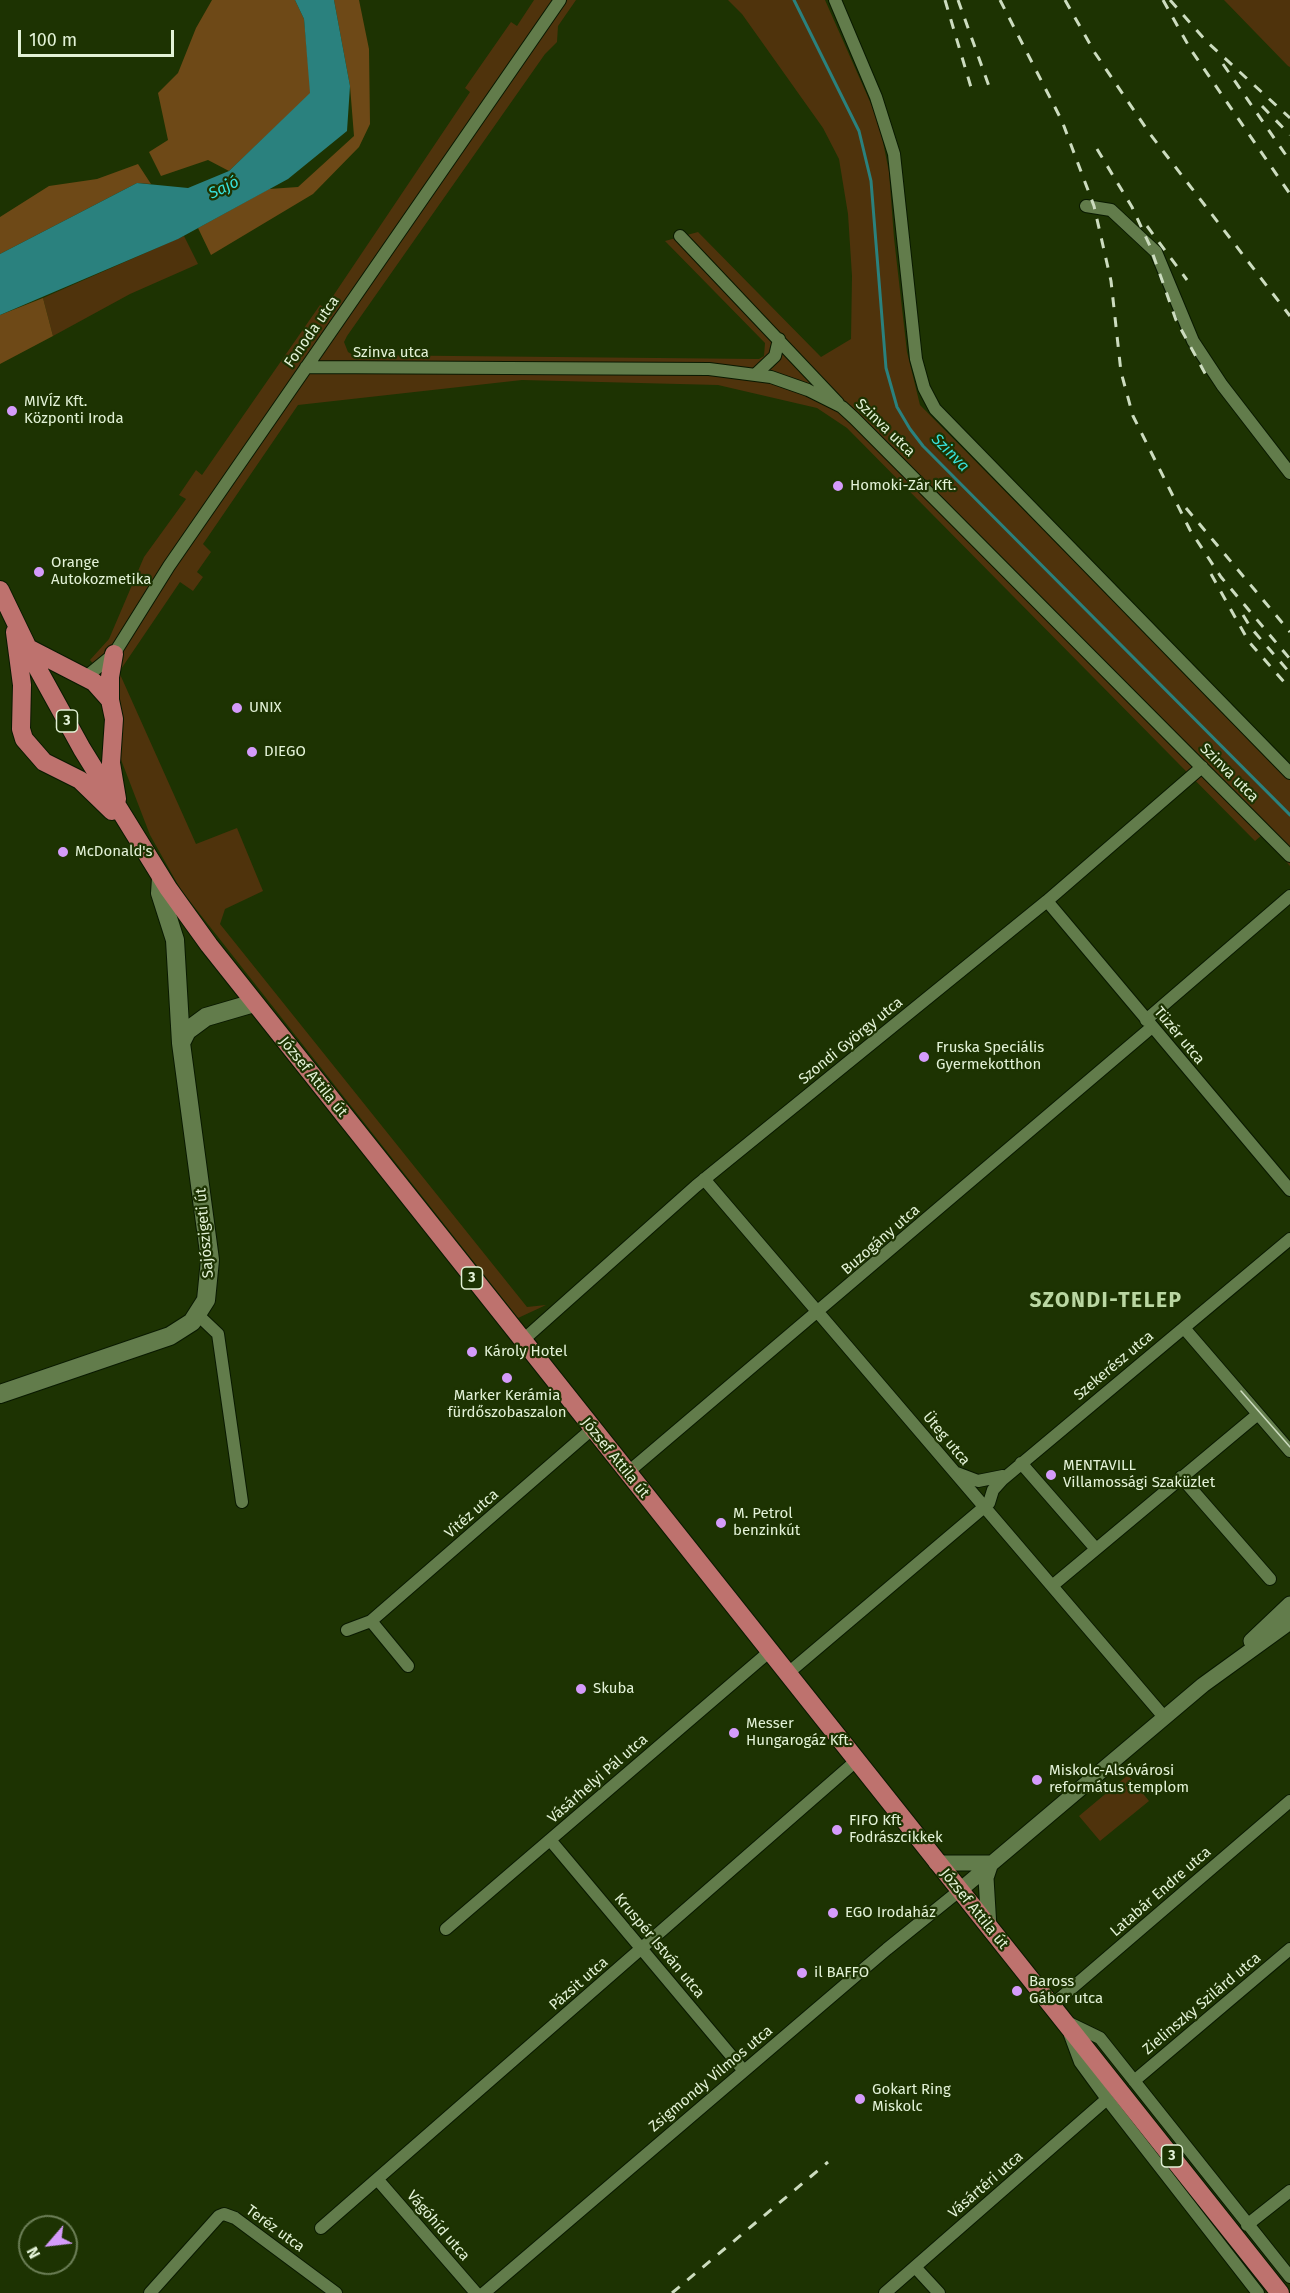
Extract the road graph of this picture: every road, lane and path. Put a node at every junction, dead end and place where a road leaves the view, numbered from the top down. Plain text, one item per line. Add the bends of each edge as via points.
1 (560, 0) edge
2 (835, 0) edge
3 (1086, 206) dead end
4 (680, 236) dead end
5 (779, 339) junction
6 (306, 368) junction
7 (756, 374) junction
8 (842, 407) junction
9 (1290, 473) edge
10 (0, 590) edge
11 (13, 619) junction
12 (28, 648) junction
13 (114, 654) junction
14 (82, 676) junction
15 (44, 680) junction
16 (110, 700) junction
17 (22, 709) junction
18 (112, 740) junction
19 (90, 762) junction
20 (1202, 767) junction
21 (65, 771) junction
22 (1290, 773) edge
23 (119, 809) junction
24 (129, 826) junction
25 (1290, 856) edge
26 (161, 878) junction
27 (1290, 896) edge
28 (1047, 901) junction
29 (180, 991) junction
30 (254, 1003) junction
31 (206, 1017) junction
32 (1149, 1024) junction
33 (181, 1043) junction
34 (704, 1179) junction
35 (1290, 1190) edge
36 (1290, 1239) edge
37 (819, 1313) junction
38 (198, 1315) junction
39 (1184, 1328) junction
40 (522, 1341) junction
41 (0, 1394) edge
42 (1258, 1414) junction
43 (592, 1429) junction
44 (1290, 1451) edge
45 (950, 1466) junction
46 (1017, 1467) junction
47 (627, 1473) junction
48 (1181, 1477) junction
49 (242, 1502) dead end
50 (984, 1508) junction
51 (1096, 1549) junction
52 (1270, 1579) dead end
53 (1052, 1586) junction
54 (1290, 1604) edge
55 (371, 1621) junction
56 (1288, 1624) edge
57 (347, 1630) dead end
58 (769, 1652) junction
59 (408, 1666) dead end
60 (787, 1674) junction
61 (1216, 1675) junction
62 (1164, 1718) junction
63 (856, 1761) junction
64 (1290, 1802) edge
65 (551, 1841) junction
66 (936, 1863) junction
67 (992, 1863) junction
68 (959, 1891) junction
69 (989, 1928) junction
70 (446, 1929) dead end
71 (642, 1948) junction
72 (1290, 1949) edge
73 (1051, 2006) junction
74 (1064, 2020) junction
75 (744, 2071) junction
76 (1134, 2081) junction
77 (1107, 2099) junction
78 (378, 2180) junction
79 (1290, 2191) edge
80 (1247, 2225) junction
81 (321, 2228) dead end
82 (915, 2267) junction
83 (1290, 2277) edge
84 (150, 2293) edge
85 (336, 2293) edge
86 (476, 2293) edge
87 (484, 2293) edge
88 (885, 2293) edge
89 (939, 2293) edge
90 (1258, 2293) edge
91 (1280, 2293) edge

1 - 6 street, Fonoda utca
2 - 22 street via 876,97 894,154 916,359 927,393 942,418
3 - 9 street via 1111,210 1156,252 1193,340 1222,385
4 - 5 street
5 - 7 street via 775,356
5 - 8 street
6 - 7 street, Szinva utca via 709,369
6 - 13 street, Fonoda utca via 145,602
7 - 8 street, Szinva utca via 808,390
8 - 20 street, Szinva utca
10 - 11 main road, József Attila út / 3
11 - 12 main road, József Attila út / 3
11 - 17 main road
12 - 14 main road
12 - 15 main road, József Attila út / 3
13 - 14 street, Fonoda utca
13 - 16 main road
14 - 15 main road via 57,674
14 - 16 main road via 103,690
15 - 17 main road via 28,695
15 - 19 main road, József Attila út / 3
16 - 18 main road via 114,719
17 - 21 main road via 21,729 29,748 44,762
18 - 19 main road
18 - 23 main road via 111,763
19 - 21 main road
19 - 23 main road, József Attila út / 3
20 - 25 street, Szinva utca
20 - 28 street, Szondi György utca
21 - 24 main road
23 - 24 main road, József Attila út / 3
24 - 26 main road, József Attila út / 3
26 - 29 main road, Sajószigeti út via 159,893 173,929
26 - 30 main road, József Attila út / 3
27 - 32 street, Buzogány utca
28 - 32 street, Tüzér utca
28 - 34 street, Szondi György utca
29 - 31 main road via 190,1009
29 - 33 main road, Sajószigeti út
30 - 31 main road
30 - 40 main road, József Attila út / 3
31 - 33 main road via 187,1031
32 - 35 street, Tüzér utca
32 - 37 street, Buzogány utca
33 - 38 main road, Sajószigeti út via 210,1260 208,1292
34 - 37 street, Üteg utca
34 - 40 street, Szondi György utca
36 - 39 street, Szekerész utca
37 - 45 street, Üteg utca
37 - 47 street, Buzogány utca
38 - 41 main road via 170,1336
38 - 49 street via 218,1334
39 - 42 street
39 - 46 street, Szekerész utca
40 - 43 main road, József Attila út / 3
42 - 44 street
42 - 48 street
43 - 47 main road, József Attila út / 3
43 - 55 street, Vitéz utca
45 - 46 street, Szekerész utca via 965,1478 978,1481 997,1478
45 - 50 street, Üteg utca
46 - 50 street, Szekerész utca via 996,1486
46 - 51 street
47 - 58 main road, József Attila út / 3
48 - 51 street
48 - 52 street
50 - 53 street, Üteg utca
50 - 60 street, Szekerész utca
51 - 53 street
53 - 62 street, Üteg utca
54 - 61 street
55 - 57 street, Vitéz utca
55 - 59 street
56 - 61 street
58 - 60 main road, József Attila út / 3
58 - 65 street, Vásárhelyi Pál utca
60 - 63 main road, József Attila út / 3
61 - 62 street
62 - 67 street
63 - 66 main road, József Attila út / 3
63 - 71 street, Pázsit utca
64 - 73 street, Latabár Endre utca
65 - 70 street, Vásárhelyi Pál utca
65 - 71 street, Kruspér István utca
66 - 67 street
66 - 68 main road, József Attila út / 3
67 - 68 street
67 - 69 street via 986,1878
68 - 69 main road, József Attila út / 3
68 - 75 street, Zsigmondy Vilmos utca
69 - 73 main road, József Attila út / 3
71 - 75 street, Kruspér István utca
71 - 78 street, Pázsit utca
72 - 76 street, Zielinszky Szilárd utca
73 - 74 main road, József Attila út / 3
74 - 76 street via 1100,2038
74 - 77 street via 1080,2062
74 - 91 main road, József Attila út / 3
75 - 87 street, Zsigmondy Vilmos utca
76 - 80 street
77 - 82 street, Vásártéri utca
77 - 90 street
78 - 81 street, Pázsit utca
78 - 86 street, Vágóhíd utca
79 - 80 street
80 - 83 street
82 - 88 street, Vásártéri utca
82 - 89 street
84 - 85 street, Teréz utca via 224,2214 235,2218

